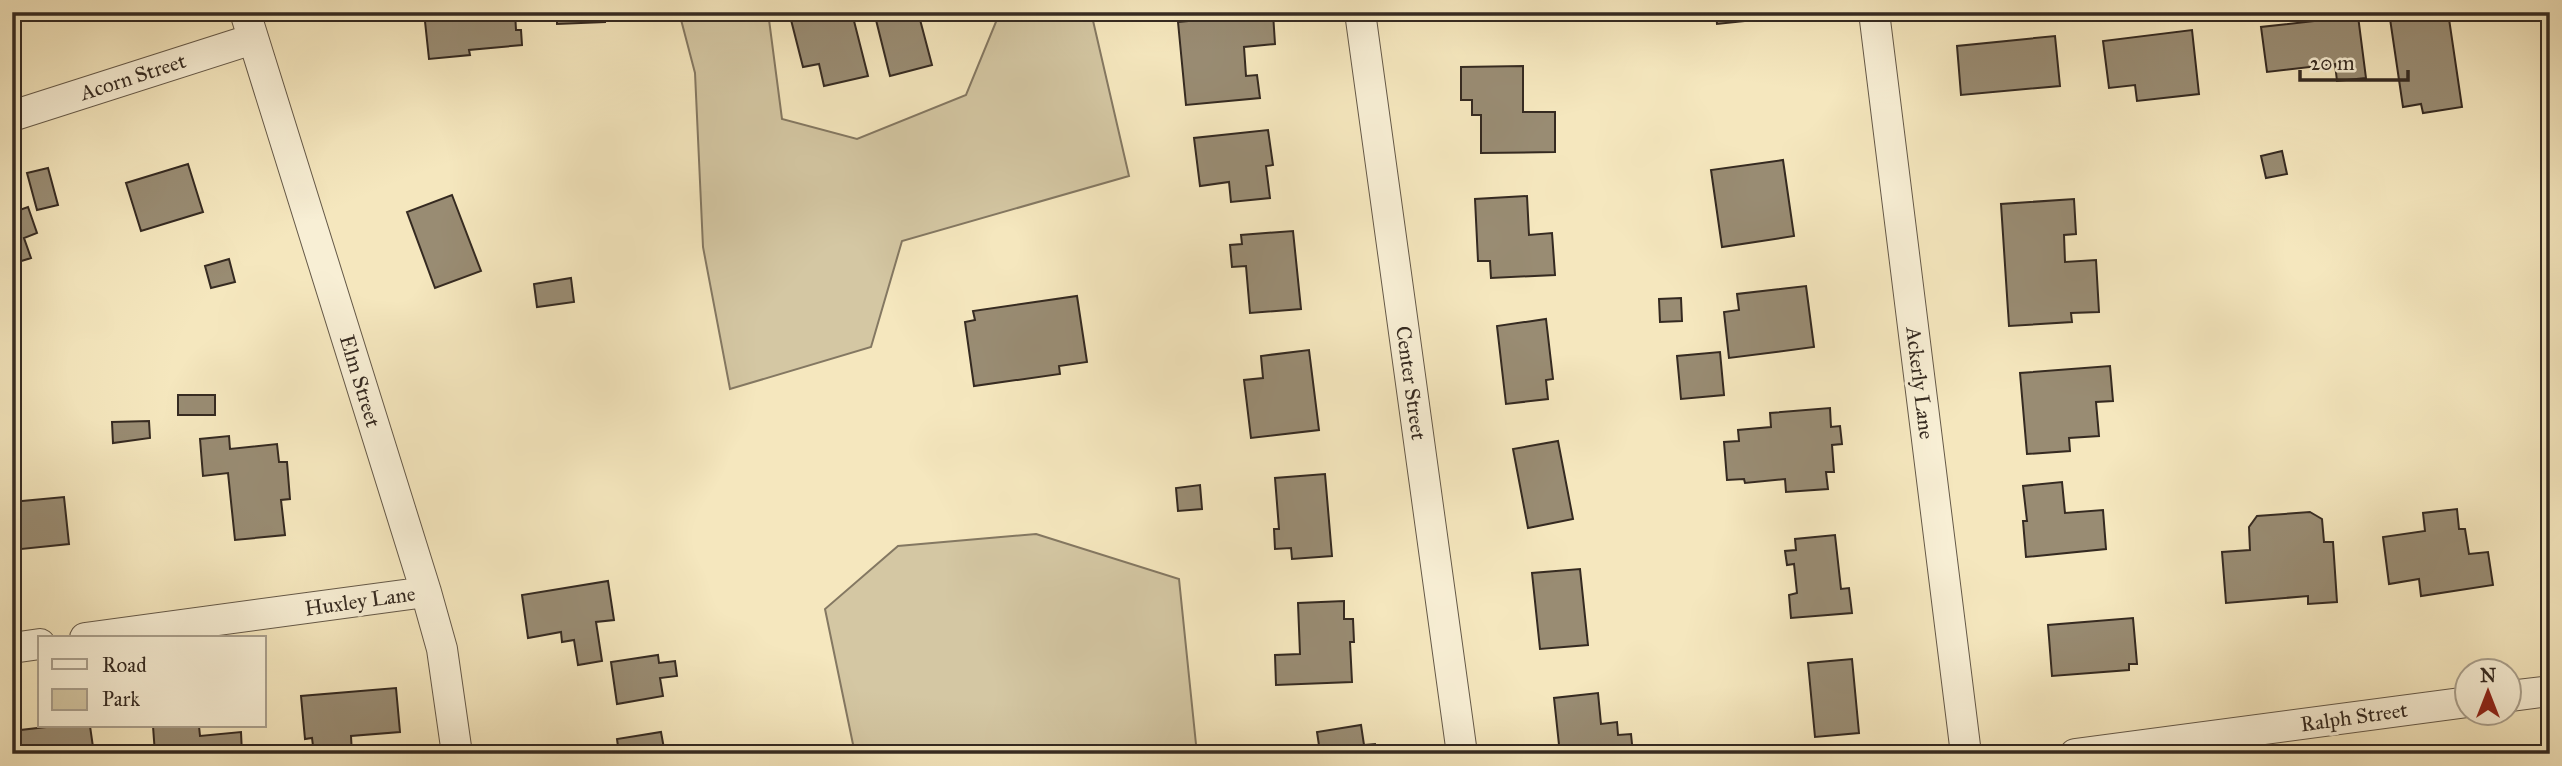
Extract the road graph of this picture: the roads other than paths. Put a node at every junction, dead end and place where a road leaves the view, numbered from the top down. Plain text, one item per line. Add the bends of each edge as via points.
1 (1360, 12) edge
2 (1874, 12) edge
3 (249, 26) edge
4 (12, 116) edge
5 (426, 592) junction
6 (100, 636) edge
7 (38, 644) edge
8 (12, 648) edge
9 (2550, 691) edge
10 (2524, 694) edge
11 (2454, 704) edge
12 (457, 754) edge
13 (1462, 754) edge
14 (1966, 754) edge
15 (2075, 754) edge

1 - 13 street, Center Street
2 - 14 street, Ackerly Lane
3 - 4 street, Acorn Street
3 - 5 street, Elm Street
5 - 6 street, Huxley Lane
5 - 12 street, Elm Street via 442,649
7 - 8 street
9 - 10 street
11 - 15 street, Ralph Street

